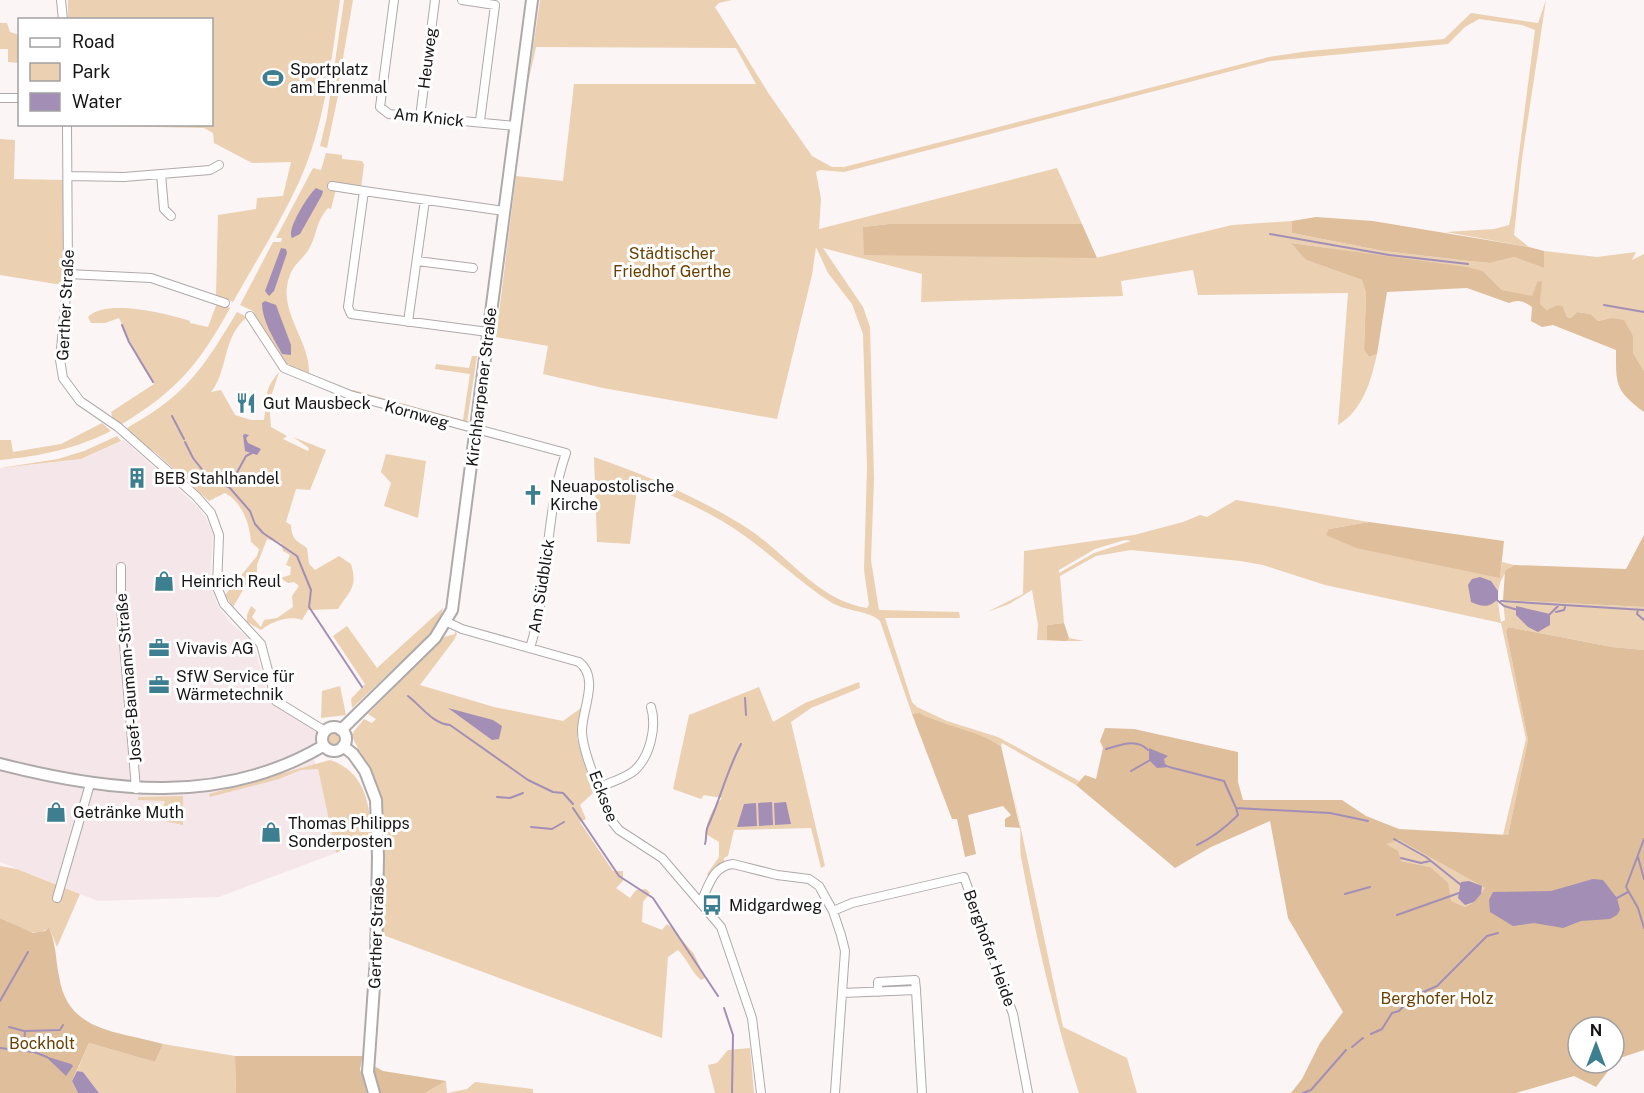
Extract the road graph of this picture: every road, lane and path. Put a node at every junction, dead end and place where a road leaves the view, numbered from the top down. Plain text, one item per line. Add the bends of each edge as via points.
1 (62, 0) edge
2 (394, 0) edge
3 (435, 0) edge
4 (462, 0) edge
5 (532, 0) edge
6 (63, 18) edge
7 (0, 98) edge
8 (18, 98) edge
9 (420, 117) junction
10 (480, 121) junction
11 (67, 126) edge
12 (516, 126) junction
13 (219, 165) dead end
14 (160, 174) junction
15 (69, 176) junction
16 (332, 186) dead end
17 (364, 191) junction
18 (424, 200) junction
19 (504, 211) junction
20 (171, 216) dead end
21 (417, 261) junction
22 (473, 268) dead end
23 (68, 274) junction
24 (225, 303) dead end
25 (250, 316) dead end
26 (408, 322) junction
27 (488, 332) junction
28 (475, 430) junction
29 (566, 453) joint
30 (121, 567) dead end
31 (447, 622) junction
32 (530, 648) junction
33 (651, 707) dead end
34 (341, 730) junction
35 (325, 731) junction
36 (324, 746) junction
37 (343, 746) junction
38 (0, 764) edge
39 (90, 784) junction
40 (600, 787) junction
41 (136, 789) junction
42 (57, 898) dead end
43 (701, 902) junction
44 (833, 911) junction
45 (842, 993) junction
46 (374, 1093) edge
47 (760, 1093) edge
48 (835, 1093) edge
49 (922, 1093) edge
50 (1028, 1093) edge

1 - 6 street
2 - 9 street, Am Knick via 380,107 389,114
3 - 9 street, Heuweg
4 - 10 street via 495,5
5 - 12 street, Kirchharpener Straße
7 - 8 street
9 - 10 street, Am Knick
10 - 12 street, Am Knick
11 - 15 street, Gerther Straße
12 - 19 street, Kirchharpener Straße
13 - 14 street via 210,170
14 - 15 street
14 - 20 street via 164,209
15 - 23 street, Gerther Straße
16 - 17 street
17 - 18 street
17 - 26 street via 348,311
18 - 19 street
18 - 21 street
19 - 27 street, Kirchharpener Straße
21 - 22 street
21 - 26 street
23 - 24 street via 151,278
23 - 35 street, Gerther Straße via 60,360 66,383 80,401 118,427 211,513 219,535 215,576 220,597 261,644 276,701
25 - 28 street, Kornweg via 284,368 350,395
26 - 27 street
27 - 28 street, Kirchharpener Straße
28 - 29 street, Kornweg
28 - 31 street, Kirchharpener Straße via 456,589
29 - 32 street, Am Südblick via 557,481 539,614
30 - 41 street, Josef-Baumann-Straße via 120,607
31 - 32 street, Ecksee
31 - 34 street, Kirchharpener Straße via 413,661
32 - 40 street, Ecksee via 579,662 590,675 582,734
33 - 40 street via 654,724 642,761 634,771
34 - 35 street
34 - 37 street via 345,736
35 - 36 street
36 - 37 street via 333,751
36 - 41 street, Josef-Baumann-Straße via 233,780 189,788
37 - 46 street, Gerther Straße via 365,771 376,800 376,958 368,1072
38 - 39 street, Josef-Baumann-Straße
39 - 41 street, Josef-Baumann-Straße
39 - 42 street
40 - 43 street, Ecksee via 615,827 662,858
43 - 44 street via 715,873 734,864 809,879 823,891
43 - 47 street, Ecksee via 721,927 752,1018
44 - 45 street via 845,951
44 - 50 street, Berghofer Heide via 964,877 1013,1014
45 - 48 street
45 - 49 street via 916,990

